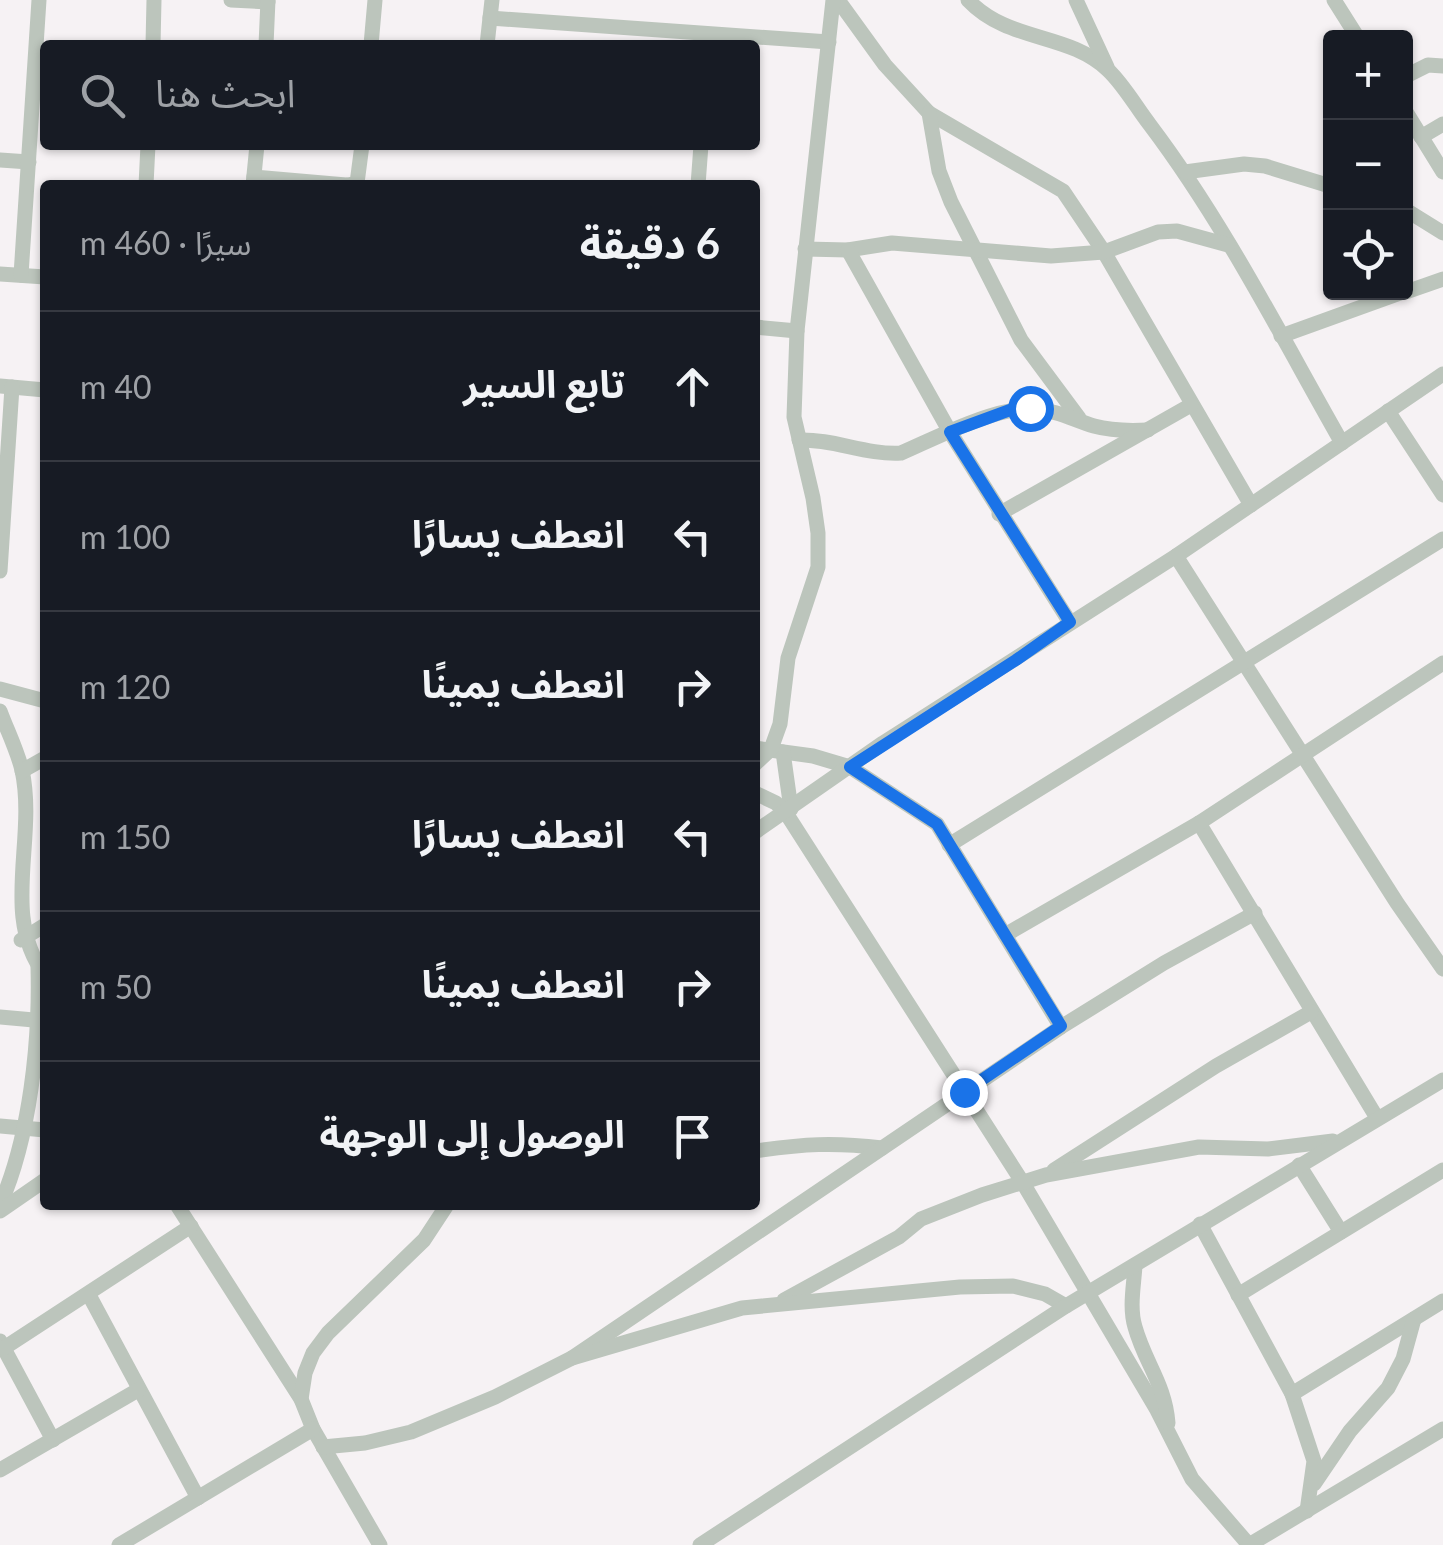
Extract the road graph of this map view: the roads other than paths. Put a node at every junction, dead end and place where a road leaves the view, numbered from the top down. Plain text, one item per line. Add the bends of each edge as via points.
1 (40, 0) edge
2 (154, 0) edge
3 (231, 0) edge
4 (376, 0) edge
5 (492, 0) edge
6 (835, 0) edge
7 (968, 0) edge
8 (1076, 0) edge
9 (1334, 0) edge
10 (268, 1) edge
11 (490, 18) junction
12 (1353, 30) edge
13 (153, 40) edge
14 (266, 40) edge
15 (372, 40) edge
16 (488, 40) edge
17 (709, 40) edge
18 (760, 41) edge
19 (828, 42) junction
20 (1442, 64) edge
21 (1108, 70) junction
22 (1413, 72) edge
23 (929, 113) junction
24 (1411, 120) edge
25 (1443, 124) edge
26 (1422, 137) junction
27 (148, 150) edge
28 (256, 150) edge
29 (362, 150) edge
30 (701, 150) edge
31 (0, 160) edge
32 (29, 162) junction
33 (1185, 172) junction
34 (1443, 172) edge
35 (146, 180) edge
36 (253, 180) edge
37 (358, 180) edge
38 (698, 180) edge
39 (1323, 184) edge
40 (1413, 214) edge
41 (1443, 233) edge
42 (1228, 245) junction
43 (805, 250) junction
44 (848, 250) junction
45 (978, 250) junction
46 (1104, 252) junction
47 (0, 274) edge
48 (21, 275) junction
49 (40, 277) edge
50 (1443, 279) edge
51 (1413, 289) edge
52 (1372, 300) edge
53 (760, 327) edge
54 (797, 331) junction
55 (1281, 336) junction
56 (1443, 374) edge
57 (6, 387) edge
58 (40, 390) edge
59 (1191, 405) junction
60 (1388, 412) junction
61 (1079, 418) junction
62 (1148, 430) junction
63 (950, 432) junction
64 (799, 440) junction
65 (1342, 443) junction
66 (1443, 494) edge
67 (1251, 505) junction
68 (999, 514) junction
69 (1443, 539) edge
70 (1176, 556) junction
71 (0, 561) edge
72 (0, 571) edge
73 (1070, 622) junction
74 (1245, 660) junction
75 (1443, 663) edge
76 (0, 689) edge
77 (40, 700) edge
78 (0, 711) edge
79 (770, 750) edge
80 (1304, 755) junction
81 (40, 761) edge
82 (850, 767) junction
83 (22, 771) junction
84 (760, 795) edge
85 (789, 811) junction
86 (1199, 823) junction
87 (760, 829) edge
88 (950, 845) junction
89 (8, 907) edge
90 (1255, 913) junction
91 (40, 929) edge
92 (1005, 936) junction
93 (21, 940) junction
94 (1443, 968) edge
95 (40, 969) edge
96 (1310, 1012) junction
97 (0, 1017) edge
98 (40, 1021) edge
99 (1061, 1026) junction
100 (40, 1027) edge
101 (1443, 1080) edge
102 (964, 1092) junction
103 (1377, 1118) junction
104 (0, 1126) edge
105 (23, 1128) junction
106 (40, 1130) edge
107 (1342, 1140) junction
108 (882, 1148) junction
109 (760, 1149) edge
110 (1299, 1165) junction
111 (1443, 1170) edge
112 (1046, 1176) junction
113 (1023, 1182) junction
114 (40, 1183) edge
115 (0, 1208) edge
116 (180, 1210) edge
117 (445, 1210) edge
118 (1200, 1224) junction
119 (190, 1226) junction
120 (1341, 1232) junction
121 (1135, 1265) junction
122 (1238, 1294) junction
123 (88, 1295) junction
124 (1087, 1295) junction
125 (1443, 1301) edge
126 (778, 1302) junction
127 (1066, 1306) junction
128 (1414, 1319) junction
129 (2, 1344) edge
130 (572, 1358) junction
131 (138, 1390) junction
132 (1292, 1394) junction
133 (301, 1399) junction
134 (313, 1429) junction
135 (1443, 1429) edge
136 (1168, 1432) junction
137 (53, 1440) junction
138 (324, 1447) junction
139 (0, 1470) edge
140 (1312, 1488) junction
141 (198, 1498) junction
142 (1307, 1511) junction
143 (375, 1543) edge
144 (119, 1545) edge
145 (700, 1545) edge
146 (1250, 1545) edge

1 - 32 street
2 - 13 street
3 - 10 street
4 - 15 street
5 - 11 street
6 - 19 street
6 - 23 street
7 - 21 street via 1012,30 1083,52
8 - 21 street
9 - 12 street
10 - 14 street
11 - 16 street
11 - 17 street
18 - 19 street
19 - 43 street
20 - 22 street
21 - 33 street
23 - 45 street via 939,171
23 - 46 street via 1062,191
24 - 26 street
25 - 26 street
26 - 34 street
27 - 35 street
28 - 36 street
29 - 37 street
30 - 38 street
31 - 32 street
32 - 48 street
33 - 39 street via 1244,164
33 - 42 street
40 - 41 street
42 - 46 street via 1158,232
42 - 55 street
43 - 44 street
43 - 54 street
44 - 45 street via 892,244
44 - 63 street
45 - 46 street
45 - 61 street via 1021,340
46 - 59 street
47 - 48 street
48 - 49 street
50 - 51 street
52 - 55 street
53 - 54 street
54 - 64 street
55 - 65 street
56 - 60 street
57 - 58 street
57 - 71 street
59 - 62 street
59 - 67 street
60 - 65 street
60 - 66 street
61 - 62 street via 1105,428
61 - 63 street via 1010,410
62 - 68 street
63 - 64 street via 885,454
63 - 68 street
64 - 79 street via 818,532 818,567 788,658
65 - 67 street
67 - 70 street
68 - 73 street
69 - 74 street
70 - 73 street
70 - 74 street
71 - 72 street
73 - 82 street
74 - 80 street
74 - 88 street
75 - 80 street
76 - 77 street
78 - 83 street
79 - 82 street
79 - 85 street
80 - 86 street
80 - 94 street
81 - 83 street
82 - 85 street
82 - 88 street via 928,816
83 - 89 street via 24,808
84 - 85 street
85 - 87 street
85 - 102 street
86 - 90 street
86 - 92 street
88 - 92 street
89 - 93 street
90 - 96 street
90 - 99 street
91 - 93 street
92 - 99 street
93 - 95 street
96 - 103 street
96 - 112 street
97 - 98 street
99 - 102 street
100 - 105 street
101 - 103 street
102 - 108 street
102 - 113 street
103 - 107 street
104 - 105 street
105 - 106 street
105 - 115 street
107 - 110 street
107 - 112 street via 1268,1149 1198,1147
108 - 109 street via 836,1142
108 - 130 street
110 - 118 street
110 - 120 street
111 - 120 street
112 - 113 street
113 - 124 street
113 - 126 street via 920,1219 872,1253
114 - 115 street
116 - 119 street
117 - 133 street via 424,1240 328,1333 305,1373
118 - 121 street
118 - 122 street
119 - 123 street
119 - 133 street
120 - 122 street
121 - 124 street
121 - 136 street via 1134,1326 1164,1393
122 - 132 street
123 - 129 street
123 - 131 street
124 - 127 street
124 - 136 street
125 - 128 street
126 - 127 street via 1013,1286
126 - 130 street
127 - 145 street
128 - 132 street
128 - 140 street via 1388,1388
129 - 137 street
130 - 138 street via 411,1432
131 - 137 street
131 - 141 street
132 - 140 street via 1314,1461
133 - 134 street
134 - 138 street
134 - 141 street
135 - 142 street
136 - 146 street via 1206,1498
137 - 139 street
138 - 143 street
140 - 142 street
141 - 144 street
142 - 146 street

